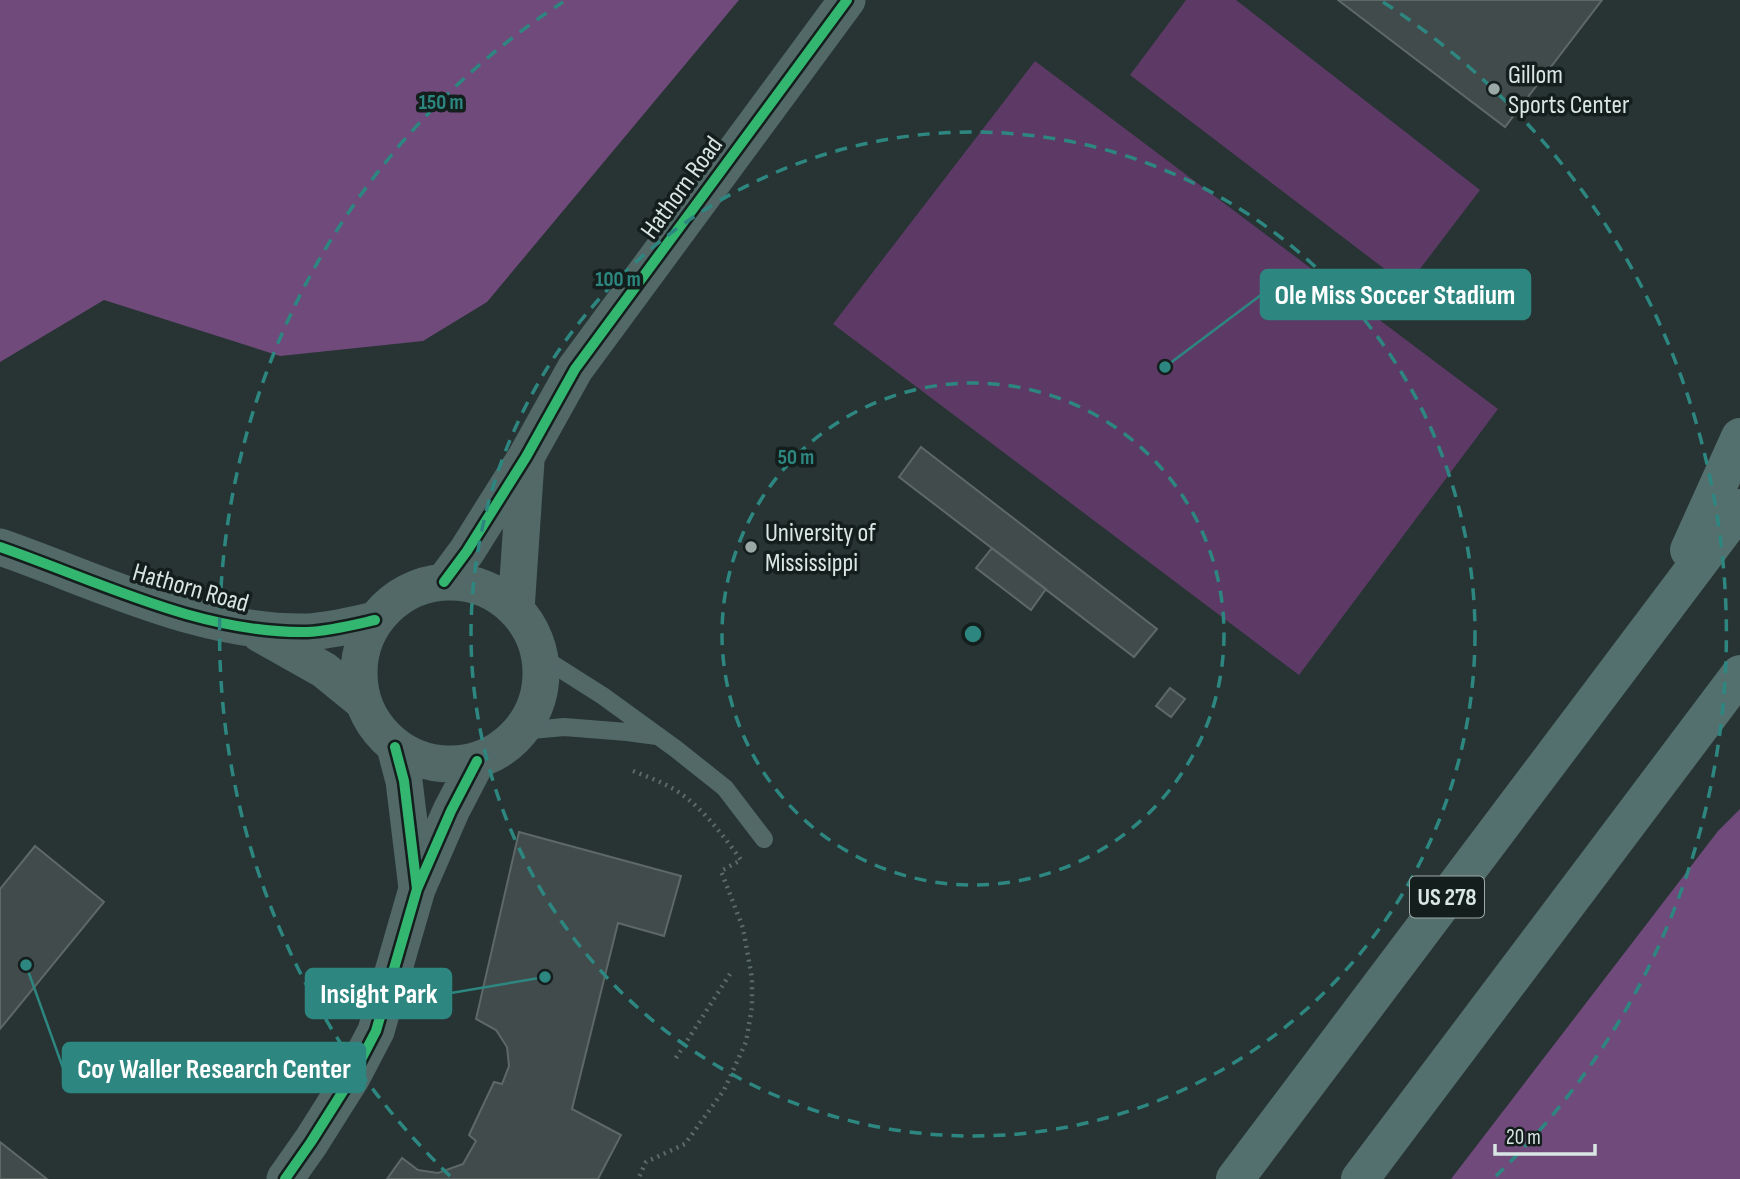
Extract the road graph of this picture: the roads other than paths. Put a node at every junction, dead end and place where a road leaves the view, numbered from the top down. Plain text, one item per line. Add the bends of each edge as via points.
1 (847, 0) edge
2 (1740, 437) edge
3 (526, 457) junction
4 (1740, 508) edge
5 (0, 547) edge
6 (444, 582) junction
7 (516, 610) junction
8 (1659, 616) junction
9 (375, 620) junction
10 (250, 629) junction
11 (540, 656) junction
12 (1740, 674) edge
13 (362, 701) junction
14 (1740, 714) edge
15 (521, 730) junction
16 (661, 737) junction
17 (395, 747) junction
18 (477, 761) junction
19 (764, 839) dead end
20 (1606, 852) junction
21 (417, 889) junction
22 (285, 1179) edge
23 (1235, 1179) edge
24 (1360, 1179) edge

1 - 3 street, Hathorn Road via 575,369
2 - 8 highway
3 - 6 street, Hathorn Road
3 - 7 street, Hathorn Road
4 - 8 highway, US 278
5 - 10 street, Hathorn Road via 160,607
6 - 7 street, Hathorn Road via 471,584 496,594
6 - 9 street, Hathorn Road via 418,587 394,600
7 - 11 street, Hathorn Road via 531,631
8 - 23 highway, US 278
9 - 10 street, Hathorn Road via 307,632
9 - 13 street, Hathorn Road via 363,644 358,673
10 - 13 street, Hathorn Road via 324,670
11 - 15 street, Hathorn Road via 535,707
11 - 16 lane
12 - 20 highway
13 - 17 street, Hathorn Road via 375,727
14 - 20 highway
15 - 16 lane via 564,727
15 - 18 street, Hathorn Road via 501,749
16 - 19 lane via 725,788
17 - 18 street, Hathorn Road via 420,761 449,765
17 - 21 street via 404,781
18 - 21 street
20 - 24 highway
21 - 22 street via 376,1031 352,1077

